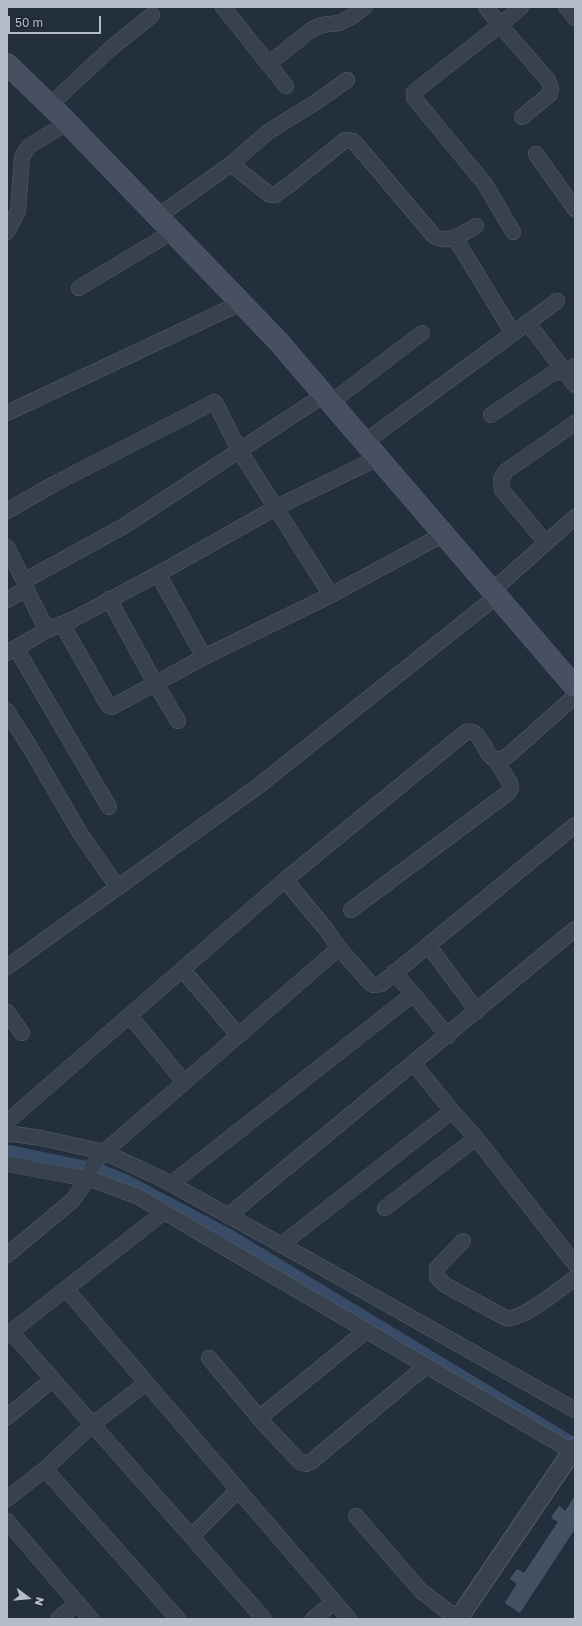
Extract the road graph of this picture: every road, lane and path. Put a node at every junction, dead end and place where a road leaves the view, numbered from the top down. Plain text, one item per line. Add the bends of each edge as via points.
1 (223, 7) edge
2 (365, 7) edge
3 (486, 7) edge
4 (521, 7) edge
5 (566, 7) edge
6 (152, 15) dead end
7 (575, 18) edge
8 (500, 25) junction
9 (7, 64) edge
10 (268, 64) junction
11 (347, 80) dead end
12 (286, 86) dead end
13 (50, 105) junction
14 (522, 117) dead end
15 (67, 122) junction
16 (536, 154) dead end
17 (231, 164) junction
18 (575, 209) edge
19 (157, 217) junction
20 (476, 226) dead end
21 (7, 232) edge
22 (172, 232) junction
23 (514, 232) dead end
24 (455, 238) junction
25 (79, 288) dead end
26 (557, 301) dead end
27 (241, 304) junction
28 (527, 322) junction
29 (422, 333) dead end
30 (513, 333) junction
31 (569, 368) edge
32 (575, 385) edge
33 (327, 399) junction
34 (7, 413) edge
35 (490, 415) dead end
36 (575, 423) edge
37 (365, 442) junction
38 (240, 450) junction
39 (378, 458) junction
40 (277, 507) junction
41 (7, 511) edge
42 (575, 518) edge
43 (444, 534) junction
44 (546, 543) junction
45 (7, 548) edge
46 (158, 574) junction
47 (25, 585) junction
48 (331, 594) junction
49 (494, 594) junction
50 (109, 599) junction
51 (7, 600) edge
52 (62, 624) junction
53 (47, 630) junction
54 (11, 650) edge
55 (204, 657) junction
56 (155, 683) junction
57 (575, 687) edge
58 (575, 696) edge
59 (7, 711) edge
60 (178, 721) dead end
61 (495, 759) junction
62 (109, 807) dead end
63 (575, 826) edge
64 (285, 880) junction
65 (118, 888) junction
66 (351, 910) dead end
67 (575, 929) edge
68 (428, 945) junction
69 (339, 948) junction
70 (7, 967) edge
71 (182, 969) junction
72 (394, 972) junction
73 (413, 994) junction
74 (477, 1010) junction
75 (7, 1012) edge
76 (130, 1016) junction
77 (22, 1033) dead end
78 (238, 1035) junction
79 (448, 1036) junction
80 (414, 1064) junction
81 (184, 1082) junction
82 (452, 1111) junction
83 (7, 1122) edge
84 (7, 1134) edge
85 (476, 1138) junction
86 (104, 1152) junction
87 (9, 1167) edge
88 (88, 1179) junction
89 (171, 1184) junction
90 (386, 1208) dead end
91 (164, 1212) junction
92 (228, 1216) junction
93 (463, 1241) dead end
94 (281, 1245) junction
95 (7, 1254) edge
96 (575, 1264) edge
97 (575, 1278) edge
98 (66, 1289) junction
99 (367, 1330) junction
100 (9, 1334) edge
101 (209, 1358) dead end
102 (426, 1366) junction
103 (52, 1379) junction
104 (146, 1383) junction
105 (575, 1410) edge
106 (7, 1418) edge
107 (259, 1418) junction
108 (92, 1425) junction
109 (574, 1450) edge
110 (45, 1469) junction
111 (238, 1490) junction
112 (7, 1499) edge
113 (356, 1516) dead end
114 (7, 1521) edge
115 (192, 1536) junction
116 (334, 1602) junction
117 (78, 1603) junction
118 (58, 1619) edge
119 (91, 1619) edge
120 (178, 1619) edge
121 (264, 1619) edge
122 (313, 1619) edge
123 (349, 1619) edge
124 (458, 1619) edge

1 - 10 street
2 - 10 street via 339,23 322,25 311,30
3 - 8 street
4 - 8 street
5 - 7 street
6 - 13 street via 110,49
8 - 14 street via 551,85 550,94
8 - 23 street via 415,90 414,98 485,184
9 - 13 main road
10 - 12 street
11 - 17 street via 268,132
13 - 15 main road
15 - 19 main road
15 - 21 street via 25,151 22,157 18,211
16 - 18 street
17 - 19 street
17 - 24 street via 273,195 345,140 353,141 434,236 442,240
19 - 22 main road
20 - 24 street
22 - 25 street
22 - 27 main road
24 - 30 street
26 - 28 street
27 - 33 main road via 277,340
27 - 34 street
28 - 30 street
28 - 31 street
29 - 33 street
30 - 37 street
31 - 32 street
31 - 35 street via 553,373
33 - 37 main road
33 - 38 street
36 - 44 street via 506,471 501,479 502,490
37 - 39 main road
38 - 40 street
38 - 41 street via 216,404 212,402
38 - 47 street via 124,526
39 - 40 street
39 - 43 main road
40 - 46 street
40 - 48 street
42 - 44 street
43 - 48 street
43 - 49 main road
44 - 49 street
45 - 47 street
46 - 50 street
46 - 55 street
47 - 51 street
47 - 53 street
48 - 55 street
49 - 57 main road
49 - 65 street via 257,787
50 - 52 street
50 - 56 street
52 - 53 street
52 - 56 street via 110,706
53 - 54 street
54 - 62 street
55 - 56 street
56 - 60 street
58 - 61 street via 510,754
59 - 65 street via 80,833
61 - 64 street via 477,735 466,732
61 - 66 street via 510,783 509,792
63 - 68 street
64 - 69 street
64 - 71 street
65 - 70 street
67 - 74 street
68 - 72 street
68 - 74 street
69 - 72 street via 374,985 381,984
69 - 78 street
71 - 76 street
71 - 78 street
72 - 73 street
73 - 79 street
73 - 89 street
74 - 79 street
75 - 77 street
76 - 81 street
76 - 83 street
78 - 81 street
79 - 80 street
80 - 82 street
80 - 92 street
81 - 86 street
82 - 85 street
82 - 94 street
84 - 86 street via 41,1138
85 - 90 street
85 - 96 street
86 - 88 street via 91,1168
86 - 89 street
87 - 88 street
88 - 91 street via 139,1197
88 - 95 street via 72,1201
89 - 92 street
91 - 98 street
91 - 99 street
92 - 94 street
93 - 97 street via 437,1268 437,1277 445,1285 506,1318 512,1319 524,1314
94 - 105 street
98 - 100 street
98 - 104 street
99 - 102 street
99 - 107 street
100 - 103 street
101 - 107 street
102 - 107 street via 306,1464 300,1462
102 - 109 street
103 - 106 street
103 - 108 street
104 - 108 street
104 - 111 street
108 - 110 street
108 - 115 street
109 - 124 street
110 - 112 street
110 - 120 street
111 - 115 street
111 - 116 street
113 - 124 street via 421,1591
114 - 117 street
115 - 121 street
116 - 122 street
116 - 123 street
117 - 118 street
117 - 119 street

